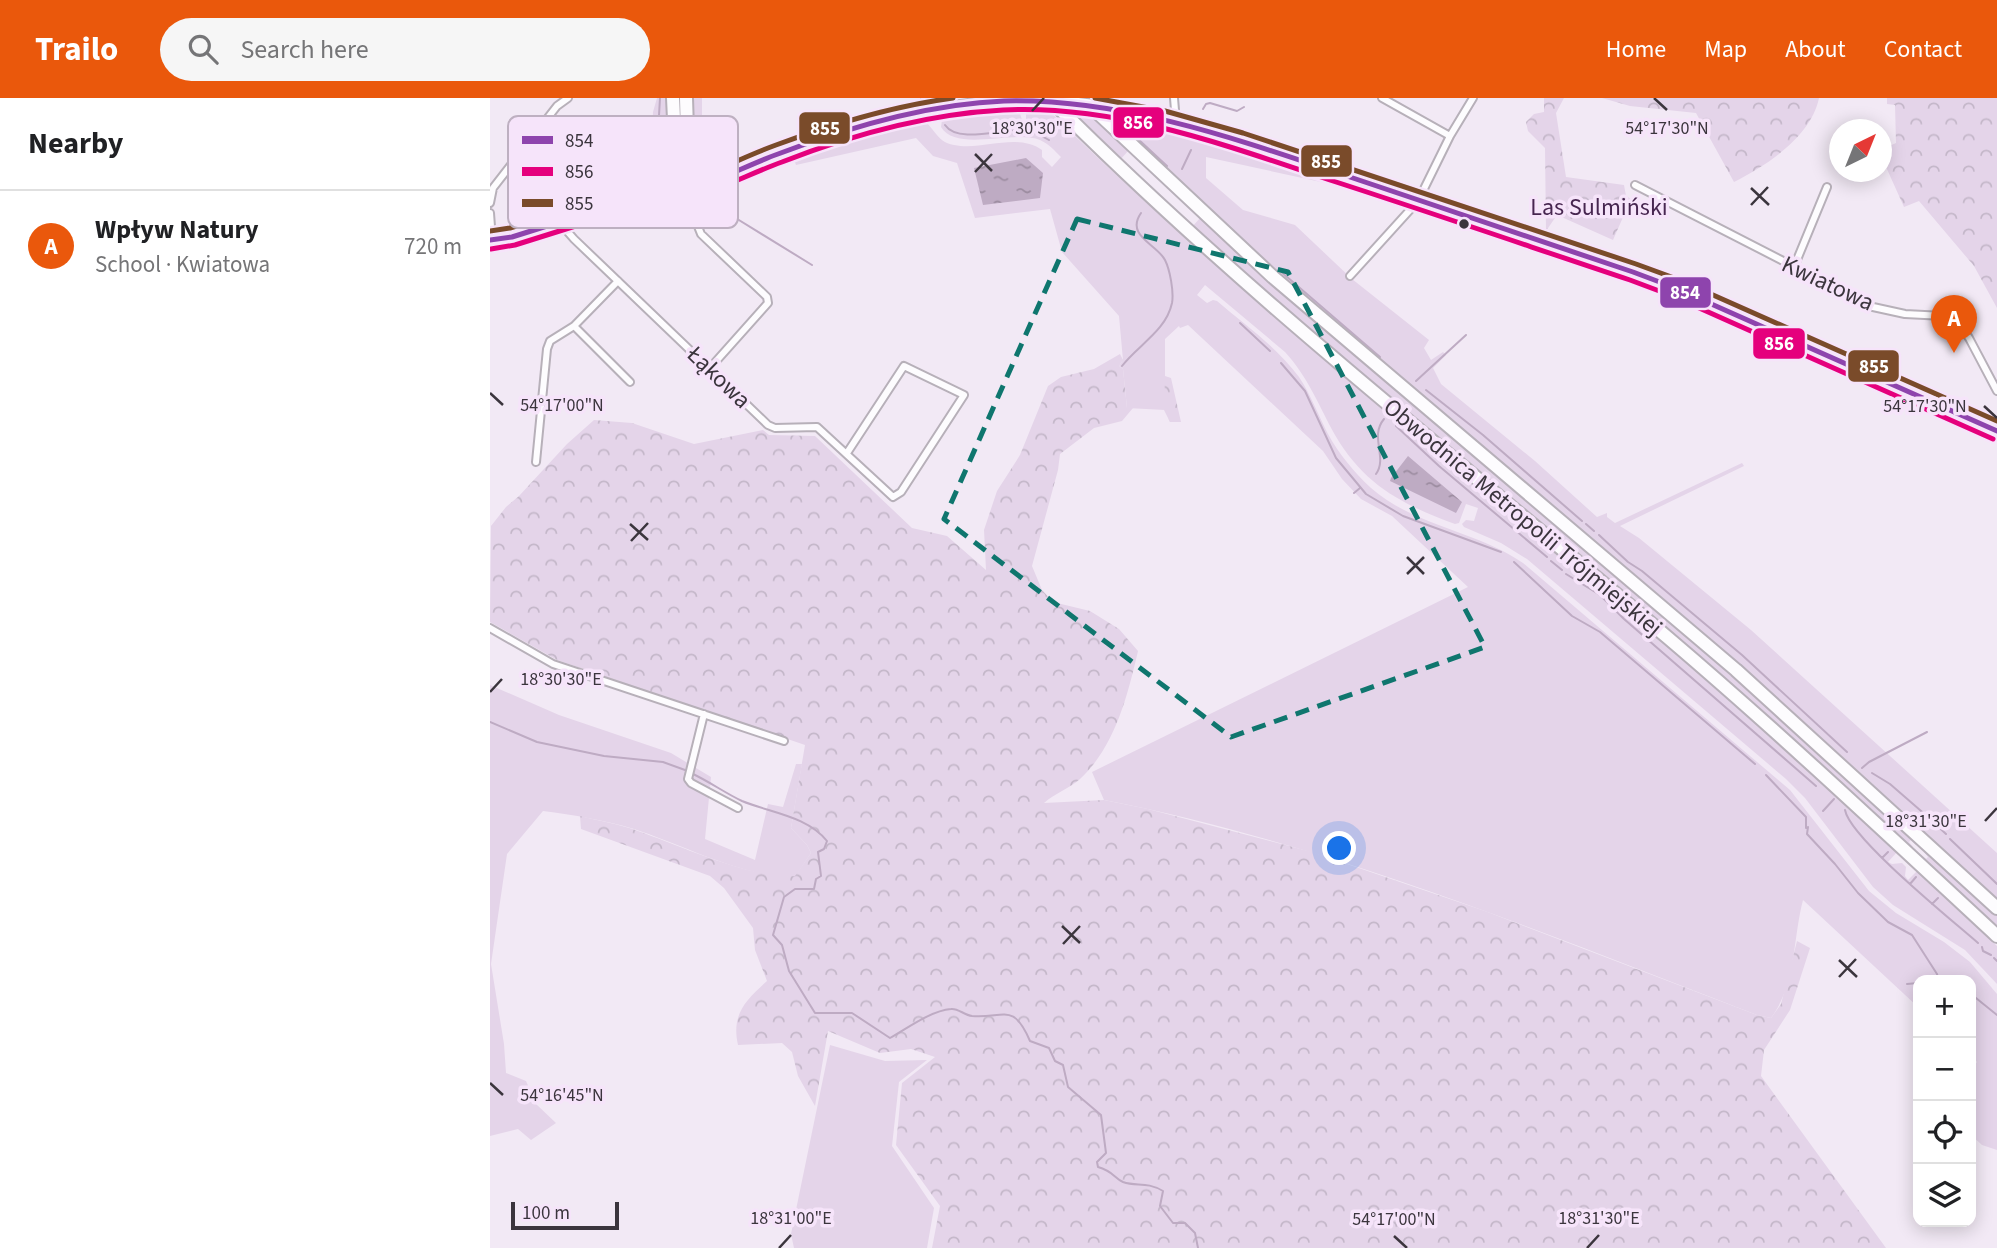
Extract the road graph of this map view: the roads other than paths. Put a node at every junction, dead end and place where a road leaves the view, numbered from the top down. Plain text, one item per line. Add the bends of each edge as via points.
1 (554, 98) edge
2 (568, 98) edge
3 (673, 98) edge
4 (686, 98) edge
5 (925, 98) edge
6 (1049, 98) edge
7 (1082, 98) edge
8 (1174, 98) edge
9 (1382, 98) edge
10 (1474, 98) edge
11 (557, 106) junction
12 (930, 111) junction
13 (549, 116) edge
14 (676, 116) edge
15 (685, 116) edge
16 (1172, 120) junction
17 (1450, 136) junction
18 (508, 168) edge
19 (738, 169) edge
20 (1635, 186) dead end
21 (1826, 187) dead end
22 (1418, 201) junction
23 (490, 203) edge
24 (490, 213) edge
25 (540, 228) edge
26 (566, 228) edge
27 (699, 228) edge
28 (491, 240) edge
29 (1794, 267) junction
30 (1350, 276) dead end
31 (618, 281) junction
32 (574, 327) junction
33 (710, 368) junction
34 (630, 382) dead end
35 (1997, 391) edge
36 (1997, 431) edge
37 (847, 453) junction
38 (536, 462) dead end
39 (490, 628) edge
40 (704, 714) junction
41 (784, 741) dead end
42 (738, 808) dead end
43 (1997, 908) edge
44 (1997, 936) edge

1 - 11 street
2 - 11 street
3 - 14 highway
4 - 15 highway
5 - 12 street
6 - 44 highway, Obwodnica Metropolii Trójmiejskiej via 1257,293 1670,639
7 - 43 highway, Obwodnica Metropolii Trójmiejskiej via 1273,277 1746,678
8 - 16 street
9 - 17 street
10 - 17 street
11 - 13 street
12 - 16 main road, bridge via 1021,100 1119,108
12 - 19 main road via 789,149
16 - 22 main road
17 - 22 street
18 - 23 street via 492,188
20 - 29 street, Kwiatowa
21 - 29 street
22 - 30 street
22 - 36 main road via 1673,287
24 - 28 street
25 - 28 main road
26 - 31 street, Łąkowa
27 - 33 street via 768,303
29 - 35 street, Kwiatowa via 1873,307 1956,321
31 - 32 street
31 - 33 street, Łąkowa
32 - 34 street
32 - 38 street via 550,341 547,349
33 - 37 street, Łąkowa via 768,425 817,427
37 - 37 street, Łąkowa via 904,366 964,395 901,492 893,496
39 - 40 street via 553,664
40 - 41 street
40 - 42 street via 688,779

